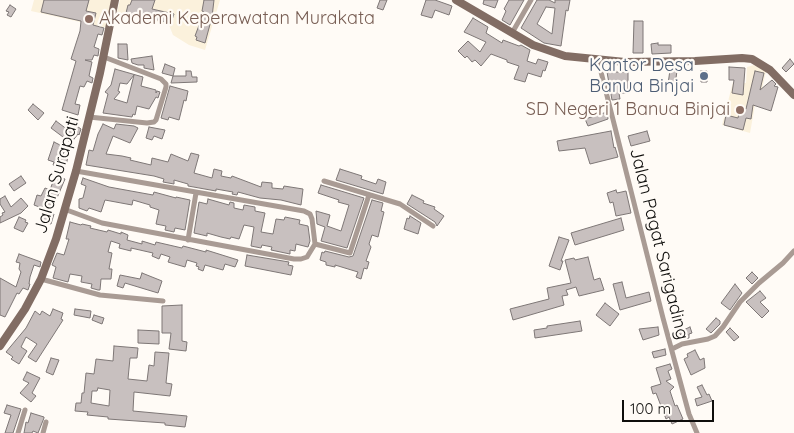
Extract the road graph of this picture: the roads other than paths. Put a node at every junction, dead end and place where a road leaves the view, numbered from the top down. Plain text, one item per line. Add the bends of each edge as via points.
1 (115, 0) edge
2 (456, 0) edge
3 (531, 0) edge
4 (512, 33) junction
5 (104, 57) junction
6 (598, 60) junction
7 (794, 94) edge
8 (89, 117) junction
9 (76, 171) junction
10 (324, 181) dead end
11 (196, 193) junction
12 (369, 195) junction
13 (64, 209) junction
14 (433, 226) dead end
15 (188, 240) junction
16 (315, 244) junction
17 (794, 251) edge
18 (41, 279) junction
19 (163, 301) dead end
20 (0, 346) edge
21 (672, 349) junction
22 (25, 410) dead end
23 (46, 422) dead end
24 (18, 433) edge
25 (43, 433) edge
26 (697, 433) edge

1 - 5 street, Jalan Surapati
2 - 4 street
3 - 4 street
4 - 6 street via 565,56
5 - 8 street, Jalan Surapati
5 - 8 street via 161,79 166,87 154,122
6 - 7 street via 752,59 770,70
6 - 21 street, Jalan Pagat Sarigading
8 - 9 street, Jalan Surapati
9 - 11 street
9 - 13 street, Jalan Surapati
10 - 12 street
11 - 15 street
11 - 16 street via 304,211 312,219
12 - 14 street via 400,204
12 - 16 street via 350,253
13 - 15 street via 102,223
13 - 18 street, Jalan Surapati
15 - 16 street via 294,259 307,257
17 - 21 street via 740,302 715,336
18 - 19 street via 100,295
18 - 20 street, Jalan Surapati
21 - 26 street, Jalan Pagat Sarigading
22 - 24 street
23 - 25 street

